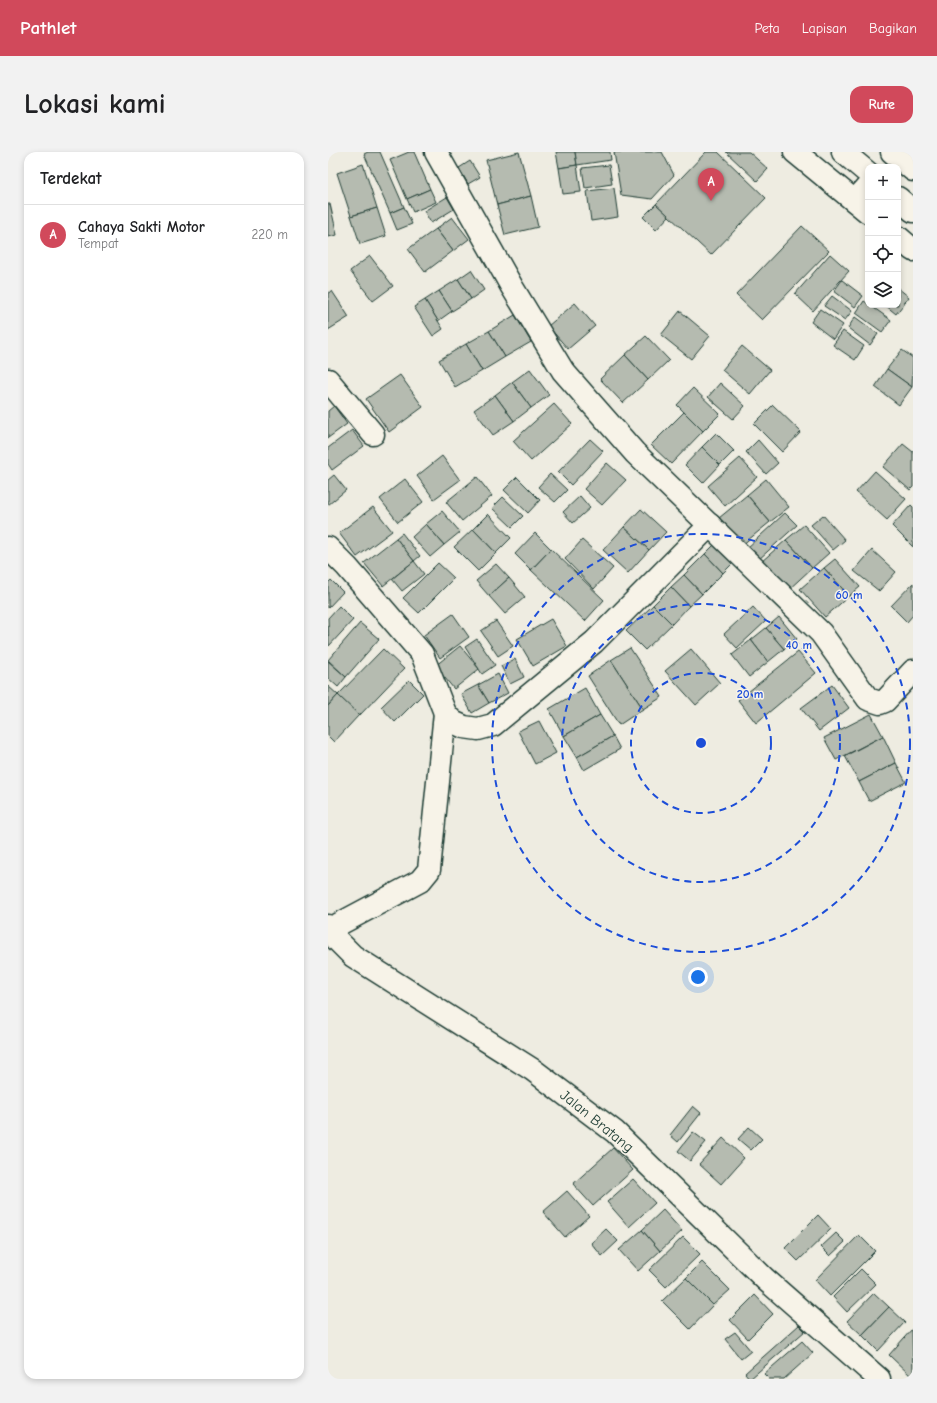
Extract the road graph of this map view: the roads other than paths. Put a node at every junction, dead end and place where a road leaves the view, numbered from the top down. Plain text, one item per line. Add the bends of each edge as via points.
1 (436, 152) edge
2 (795, 152) edge
3 (843, 152) edge
4 (892, 152) edge
5 (865, 170) edge
6 (913, 170) edge
7 (864, 200) edge
8 (900, 200) edge
9 (913, 211) edge
10 (901, 240) edge
11 (913, 250) edge
12 (328, 380) edge
13 (373, 434) dead end
14 (710, 525) junction
15 (331, 558) edge
16 (913, 671) edge
17 (445, 713) junction
18 (329, 927) edge
19 (879, 1379) edge

1 - 14 street via 563,371 636,453
2 - 7 street
3 - 5 street
4 - 6 street
8 - 9 street
10 - 11 street
12 - 13 street
14 - 16 street via 821,633 868,700 880,703 885,701
14 - 17 street via 594,642 493,725 478,729 464,727 453,722
15 - 17 street via 422,654
17 - 18 street via 429,870 420,881
18 - 19 street, Jalan Bratang via 337,940 353,956 533,1070 615,1132 765,1279

